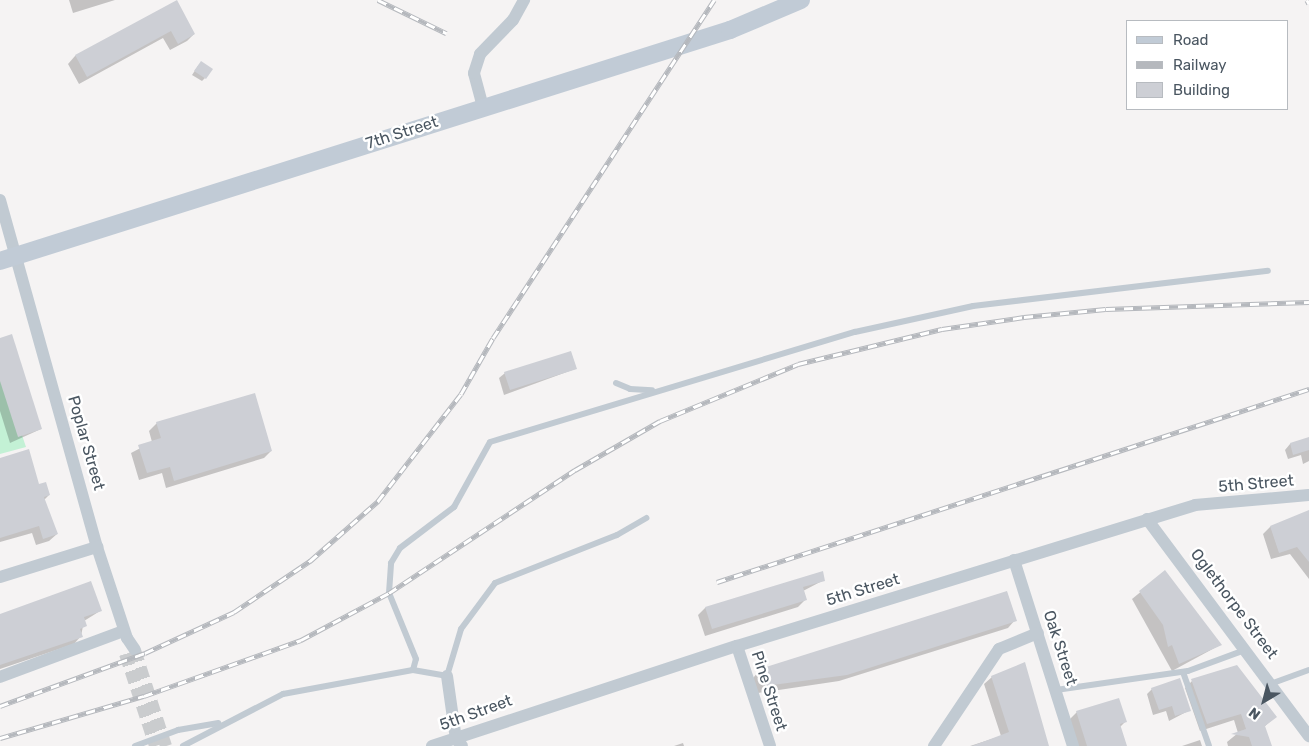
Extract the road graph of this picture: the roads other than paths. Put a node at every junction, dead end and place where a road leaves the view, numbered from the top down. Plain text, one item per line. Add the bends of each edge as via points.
1 (524, 0) edge
2 (802, 0) edge
3 (483, 107) junction
4 (0, 200) edge
5 (8, 259) edge
6 (1268, 271) dead end
7 (616, 383) dead end
8 (660, 390) junction
9 (1309, 495) edge
10 (647, 518) dead end
11 (1147, 519) junction
12 (97, 547) junction
13 (1014, 560) junction
14 (0, 577) edge
15 (1038, 633) junction
16 (126, 635) junction
17 (737, 646) junction
18 (1249, 649) junction
19 (130, 652) tunnel mouth
20 (413, 670) junction
21 (1309, 670) edge
22 (1183, 672) junction
23 (447, 676) junction
24 (0, 677) edge
25 (1273, 683) junction
26 (1056, 690) junction
27 (222, 723) junction
28 (1309, 736) edge
29 (459, 742) edge
30 (134, 746) edge
31 (183, 746) edge
32 (432, 746) edge
33 (770, 746) edge
34 (934, 746) edge
35 (1073, 746) edge
36 (1209, 746) edge

1 - 3 street via 513,20 480,54 474,73
2 - 3 street, 7th Street via 730,30
3 - 5 street, 7th Street
4 - 5 street, Poplar Street
5 - 12 street, Poplar Street
6 - 8 lane via 973,306 846,334
7 - 8 lane via 630,389
8 - 20 lane via 490,442 454,507 400,548 390,563 389,592 416,659
9 - 11 street, 5th Street via 1195,505
10 - 23 lane via 616,535 495,583 461,630
11 - 13 street, 5th Street
11 - 18 street, Oglethorpe Street
12 - 14 street
12 - 16 street, Poplar Street
13 - 15 street, Oak Street
13 - 17 street, 5th Street
15 - 26 street, Oak Street
15 - 34 street via 999,649
16 - 19 street, Poplar Street
16 - 24 street
17 - 29 street, 5th Street
17 - 33 street, Pine Street
18 - 22 lane
18 - 25 street, Oglethorpe Street
20 - 23 lane
20 - 27 lane via 283,694
21 - 25 lane
22 - 26 lane
22 - 36 lane
23 - 29 street
25 - 28 street, Oglethorpe Street
26 - 35 street, Oak Street
27 - 30 lane via 178,730
27 - 31 lane
29 - 32 street, 5th Street

